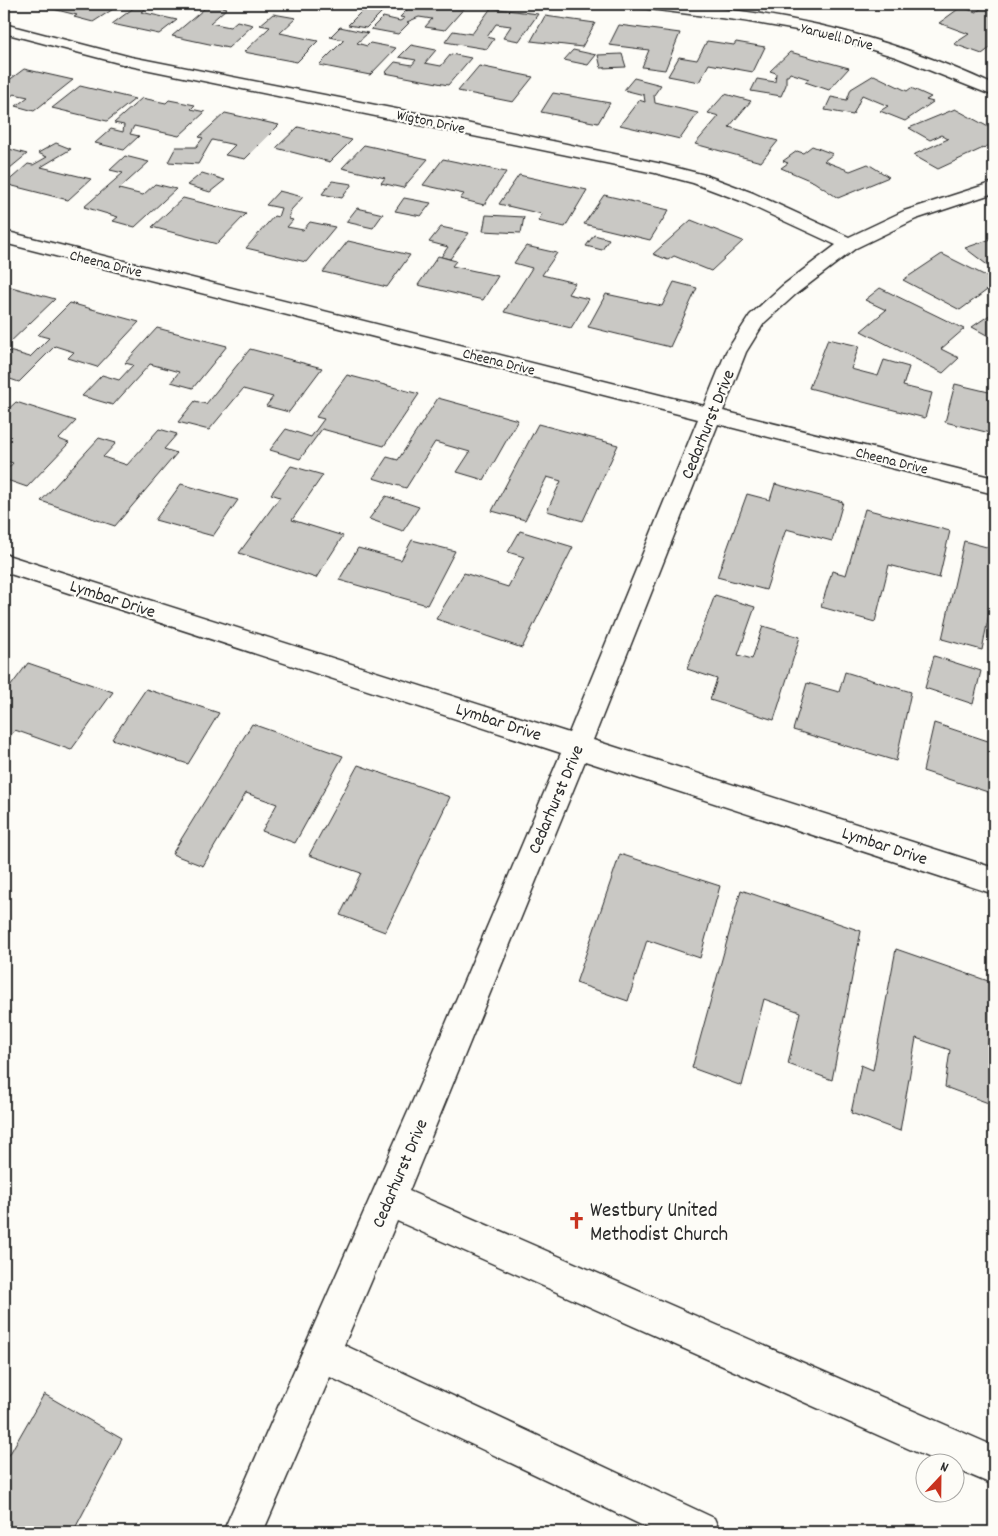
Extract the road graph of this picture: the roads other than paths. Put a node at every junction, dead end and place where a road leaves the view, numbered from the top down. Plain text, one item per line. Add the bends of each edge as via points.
1 (642, 4) edge
2 (729, 9) edge
3 (4, 28) edge
4 (994, 91) edge
5 (994, 187) edge
6 (4, 237) edge
7 (849, 244) junction
8 (711, 414) junction
9 (994, 486) edge
10 (4, 563) edge
11 (577, 746) junction
12 (994, 881) edge
13 (388, 1199) junction
14 (322, 1354) junction
15 (994, 1466) edge
16 (243, 1532) edge
17 (700, 1532) edge

1 - 2 street, Yarwell Drive
2 - 4 street, Yarwell Drive via 903,53
3 - 7 street, Wigton Drive via 130,61 665,170 747,197
5 - 7 street, Cedarhurst Drive via 910,215
6 - 8 street, Cheena Drive
7 - 8 street, Cedarhurst Drive via 788,290 757,319 736,352
8 - 9 street, Cheena Drive
8 - 11 street, Cedarhurst Drive
10 - 11 street, Lymbar Drive
11 - 12 street, Lymbar Drive
11 - 13 street, Cedarhurst Drive
13 - 14 street, Cedarhurst Drive
13 - 15 street
14 - 16 street, Cedarhurst Drive
14 - 17 street

